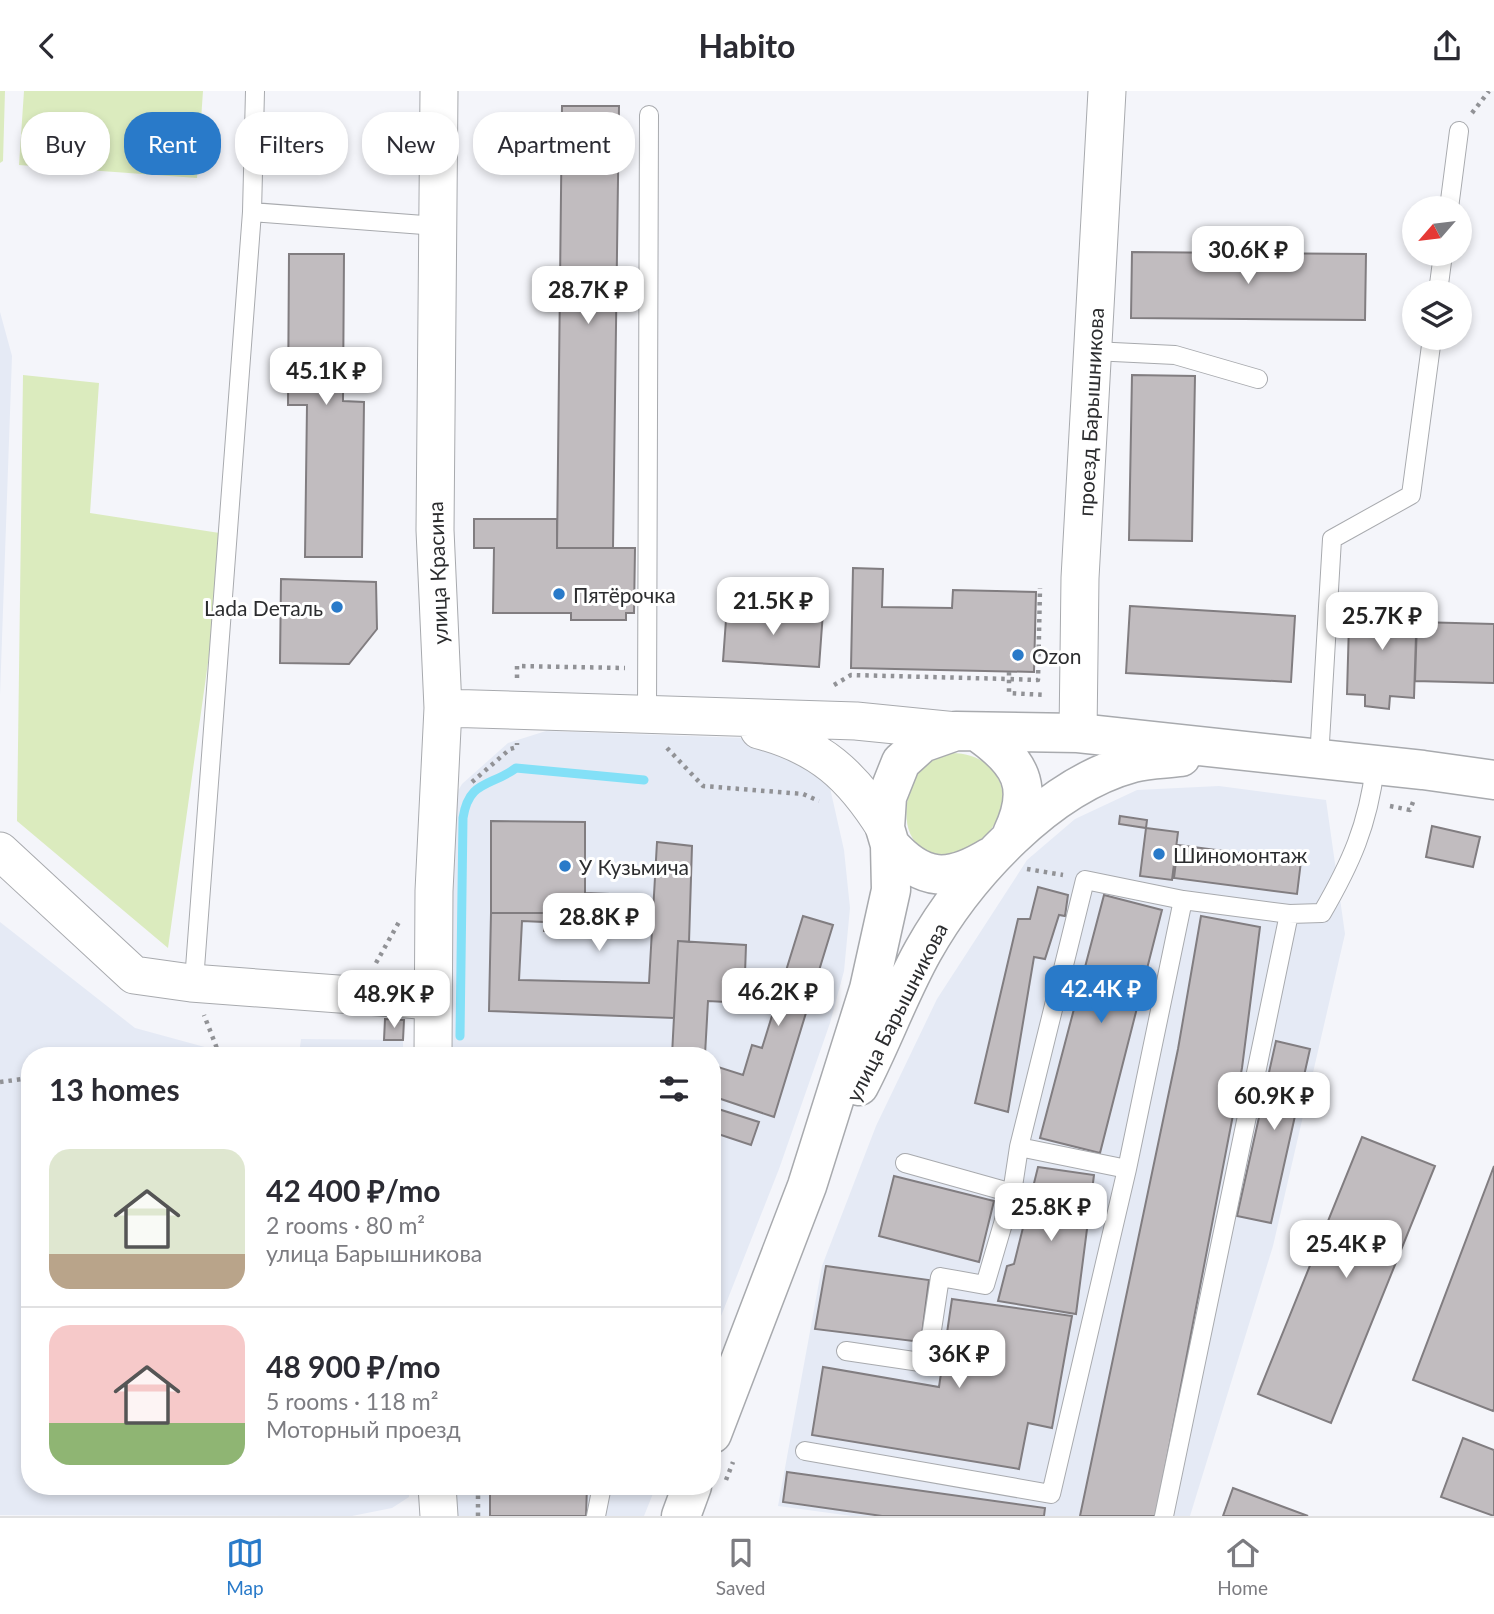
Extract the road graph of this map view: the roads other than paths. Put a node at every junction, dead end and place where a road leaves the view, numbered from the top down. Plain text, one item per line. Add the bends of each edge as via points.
1 (255, 91) edge
2 (439, 91) edge
3 (1107, 91) edge
4 (649, 115) dead end
5 (1459, 131) dead end
6 (1451, 196) edge
7 (252, 212) junction
8 (437, 226) junction
9 (1430, 350) edge
10 (1093, 351) junction
11 (1258, 379) dead end
12 (443, 708) junction
13 (647, 712) junction
14 (714, 719) junction
15 (968, 732) junction
16 (1078, 733) junction
17 (1224, 750) junction
18 (1319, 759) junction
19 (1494, 780) edge
20 (1373, 784) junction
21 (887, 837) junction
22 (0, 851) edge
23 (1009, 853) junction
24 (1184, 900) junction
25 (1289, 914) junction
26 (193, 976) junction
27 (433, 1001) junction
28 (433, 1047) edge
29 (1019, 1147) junction
30 (905, 1163) dead end
31 (1127, 1169) junction
32 (807, 1186) junction
33 (1012, 1193) junction
34 (846, 1352) dead end
35 (721, 1411) edge
36 (805, 1451) dead end
37 (437, 1495) edge
38 (600, 1495) edge
39 (689, 1495) edge
40 (439, 1516) edge
41 (596, 1516) edge
42 (681, 1516) edge
43 (1164, 1516) edge

1 - 7 lane
2 - 8 street, улица Красина
3 - 10 street, проезд Барышникова
4 - 13 lane
5 - 6 lane
7 - 8 lane
7 - 26 lane
8 - 12 street, улица Красина via 435,586
9 - 18 lane via 1411,495 1332,539
10 - 11 lane via 1175,355
10 - 16 street, проезд Барышникова via 1080,578
12 - 13 street
12 - 27 street, улица Красина
13 - 14 street
14 - 15 street, улица Барышникова via 856,721
14 - 21 street via 792,738 822,756 865,796
15 - 16 main road, улица Барышникова
15 - 21 main road, улица Барышникова via 922,743 901,762 887,797
15 - 23 main road via 1002,749 1017,767 1024,792 1023,813
16 - 17 main road, улица Барышникова
17 - 18 main road, улица Барышникова
17 - 23 main road, улица Барышникова via 1132,764 1054,804
18 - 20 main road, улица Барышникова
19 - 20 main road, улица Барышникова via 1423,770
20 - 25 lane via 1351,864 1322,913
21 - 23 main road via 905,862 945,876
21 - 32 main road, улица Барышникова via 891,890 875,966
22 - 26 street via 134,975
23 - 32 main road, улица Барышникова via 956,899 922,952
24 - 25 lane
24 - 29 lane via 1085,880
24 - 31 lane
25 - 43 lane
26 - 27 street
27 - 28 street, улица Красина
29 - 31 lane
29 - 33 lane
30 - 33 lane
31 - 36 lane via 1051,1494
32 - 35 main road, улица Барышникова
33 - 34 lane via 985,1285 940,1277 927,1363
37 - 40 street
38 - 41 lane
39 - 42 main road

